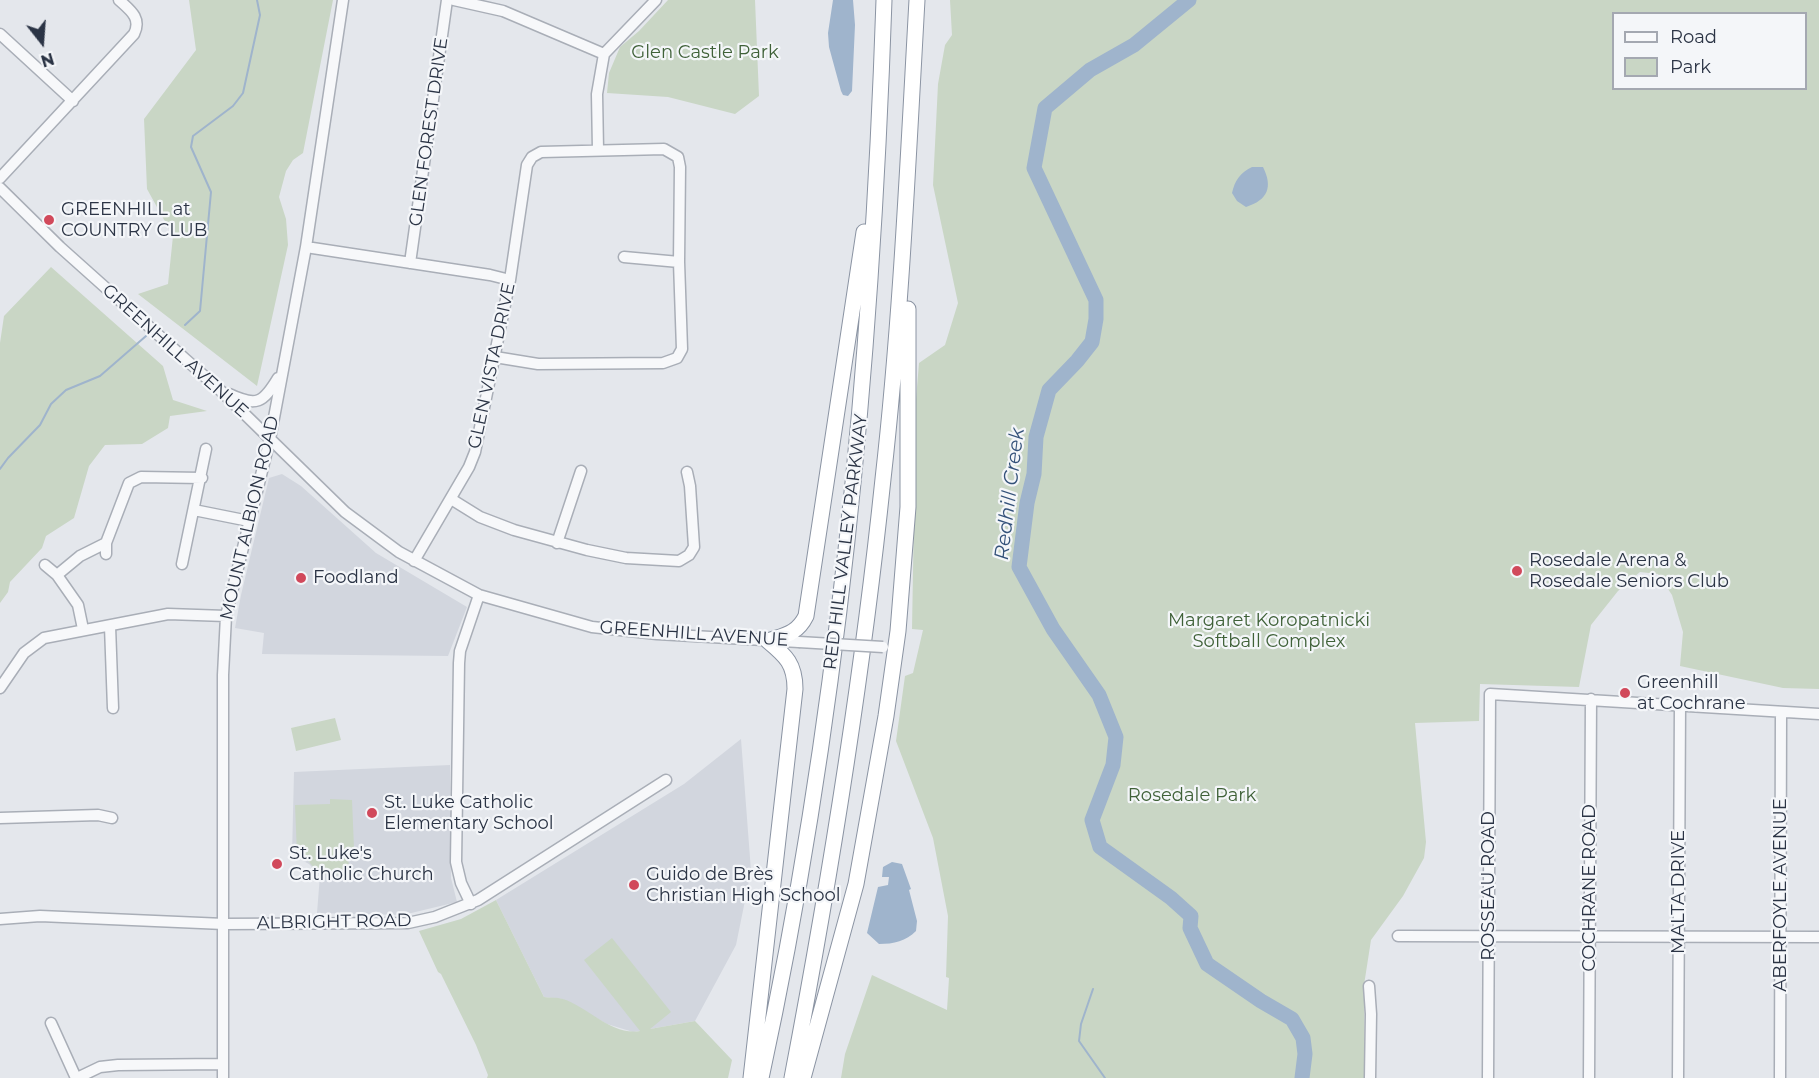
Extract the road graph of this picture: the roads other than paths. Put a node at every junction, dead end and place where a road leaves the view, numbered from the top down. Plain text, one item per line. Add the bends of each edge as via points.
1 (119, 0) edge
2 (343, 0) edge
3 (447, 0) edge
4 (454, 0) edge
5 (656, 0) edge
6 (884, 0) edge
7 (917, 0) edge
8 (0, 34) edge
9 (604, 54) junction
10 (73, 101) junction
11 (598, 150) junction
12 (878, 153) junction
13 (0, 178) edge
14 (0, 188) edge
15 (306, 246) junction
16 (624, 256) dead end
17 (679, 262) junction
18 (410, 263) junction
19 (903, 264) junction
20 (510, 280) junction
21 (495, 357) junction
22 (282, 372) junction
23 (221, 391) junction
24 (270, 439) junction
25 (206, 449) dead end
26 (581, 471) dead end
27 (687, 472) dead end
28 (202, 478) junction
29 (451, 499) junction
30 (194, 510) junction
31 (249, 521) junction
32 (557, 543) junction
33 (414, 561) junction
34 (45, 564) dead end
35 (182, 564) dead end
36 (57, 575) junction
37 (479, 595) junction
38 (226, 616) junction
39 (110, 626) junction
40 (83, 629) junction
41 (768, 641) junction
42 (889, 647) junction
43 (0, 688) edge
44 (1591, 699) junction
45 (1680, 705) junction
46 (113, 708) dead end
47 (1781, 712) junction
48 (1819, 714) edge
49 (666, 780) dead end
50 (0, 818) edge
51 (112, 818) dead end
52 (471, 904) junction
53 (0, 919) edge
54 (224, 924) junction
55 (1488, 935) junction
56 (1589, 935) junction
57 (1398, 936) dead end
58 (1679, 936) junction
59 (1781, 936) junction
60 (1819, 936) edge
61 (1369, 986) dead end
62 (51, 1023) dead end
63 (223, 1064) junction
64 (76, 1078) edge
65 (223, 1078) edge
66 (751, 1078) edge
67 (761, 1078) edge
68 (792, 1078) edge
69 (802, 1078) edge
70 (1370, 1078) edge
71 (1488, 1078) edge
72 (1589, 1078) edge
73 (1678, 1078) edge
74 (1780, 1078) edge

1 - 10 street via 135,15 136,29
2 - 15 street, MOUNT ALBION ROAD
3 - 18 street, GLEN FOREST DRIVE
4 - 9 street via 503,11
5 - 9 street
6 - 12 highway, RED HILL VALLEY PARKWAY
7 - 19 highway, RED HILL VALLEY PARKWAY
8 - 10 street
9 - 11 street via 597,94
10 - 13 street
11 - 17 street via 664,149 678,157
11 - 20 street, GLEN VISTA DRIVE via 541,152 532,157 527,165
12 - 41 highway via 870,179 806,616 792,633
12 - 67 highway, RED HILL VALLEY PARKWAY via 861,417 839,614 797,894
14 - 23 street, GREENHILL AVENUE
15 - 18 street
15 - 22 street, MOUNT ALBION ROAD
16 - 17 street
17 - 21 street via 682,349 677,358 663,363 538,364
18 - 20 street
19 - 42 highway via 908,304 908,507 905,561
19 - 68 highway, RED HILL VALLEY PARKWAY via 882,489 851,738
20 - 21 street, GLEN VISTA DRIVE
21 - 29 street, GLEN VISTA DRIVE via 475,452
22 - 23 street via 260,401 251,403
22 - 24 street, MOUNT ALBION ROAD
23 - 24 street, GREENHILL AVENUE
24 - 31 street, MOUNT ALBION ROAD
24 - 33 street, GREENHILL AVENUE via 353,520
25 - 28 street
26 - 32 street
27 - 32 street via 694,547 679,561 626,558
28 - 30 street
28 - 36 street via 141,477 129,483 106,548 80,556
29 - 32 street via 480,517
29 - 33 street, GLEN VISTA DRIVE
30 - 31 street
30 - 35 street
31 - 38 street, MOUNT ALBION ROAD
33 - 37 street, GREENHILL AVENUE
34 - 36 street
36 - 40 street via 78,605
37 - 41 street, GREENHILL AVENUE via 592,627
37 - 52 street via 460,651 457,692 456,862
38 - 39 street via 168,614
38 - 54 street, MOUNT ALBION ROAD
39 - 40 street
39 - 46 street
40 - 43 street via 44,638 24,653
41 - 42 street, GREENHILL AVENUE, bridge
41 - 66 highway via 785,654 795,689
42 - 69 highway via 872,799 856,884
44 - 45 street
44 - 55 street, ROSSEAU ROAD via 1490,694
44 - 56 street, COCHRANE ROAD
45 - 47 street
45 - 58 street, MALTA DRIVE
47 - 48 street
47 - 59 street, ABERFOYLE AVENUE
49 - 52 street, ALBRIGHT ROAD
50 - 51 street via 98,814
52 - 54 street, ALBRIGHT ROAD via 408,923
53 - 54 street, ALBRIGHT ROAD via 40,916
54 - 63 street, MOUNT ALBION ROAD
55 - 56 street
55 - 57 street
55 - 71 street, ROSSEAU ROAD
56 - 58 street
56 - 72 street, COCHRANE ROAD
58 - 59 street
58 - 73 street, MALTA DRIVE
59 - 60 street
59 - 74 street, ABERFOYLE AVENUE
61 - 70 street
62 - 64 street
63 - 64 street via 118,1065 100,1067
63 - 65 street, MOUNT ALBION ROAD

